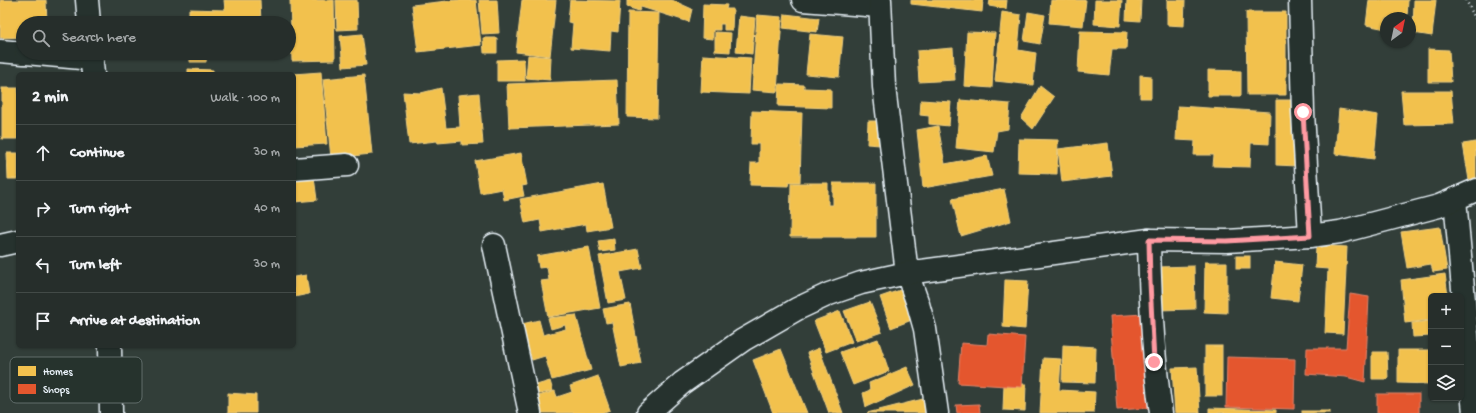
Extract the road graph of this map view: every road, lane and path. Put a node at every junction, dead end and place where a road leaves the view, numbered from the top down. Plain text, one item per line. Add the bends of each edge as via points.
1 (87, 0) edge
2 (803, 0) edge
3 (1300, 0) edge
4 (1466, 0) edge
5 (880, 3) edge
6 (88, 16) edge
7 (1476, 20) edge
8 (0, 51) edge
9 (16, 52) edge
10 (77, 60) edge
11 (92, 62) edge
12 (347, 165) dead end
13 (296, 169) edge
14 (1476, 190) edge
15 (1455, 199) junction
16 (1310, 236) junction
17 (1149, 240) junction
18 (16, 241) edge
19 (0, 245) edge
20 (494, 245) dead end
21 (907, 274) junction
22 (112, 403) edge
23 (112, 413) edge
24 (530, 413) edge
25 (648, 413) edge
26 (937, 413) edge
27 (1161, 413) edge
28 (1474, 413) edge

1 - 6 street
2 - 5 street
3 - 16 street
4 - 7 path
5 - 21 street via 884,87
8 - 9 street
10 - 11 street
12 - 13 street
14 - 15 street
15 - 16 street via 1440,206 1340,232
15 - 28 street
16 - 17 street via 1227,241
17 - 21 street
17 - 27 street via 1154,362
18 - 19 street
20 - 24 street
21 - 25 street via 861,283 829,294 797,310 743,340 682,384
21 - 26 street via 925,329
22 - 23 street

